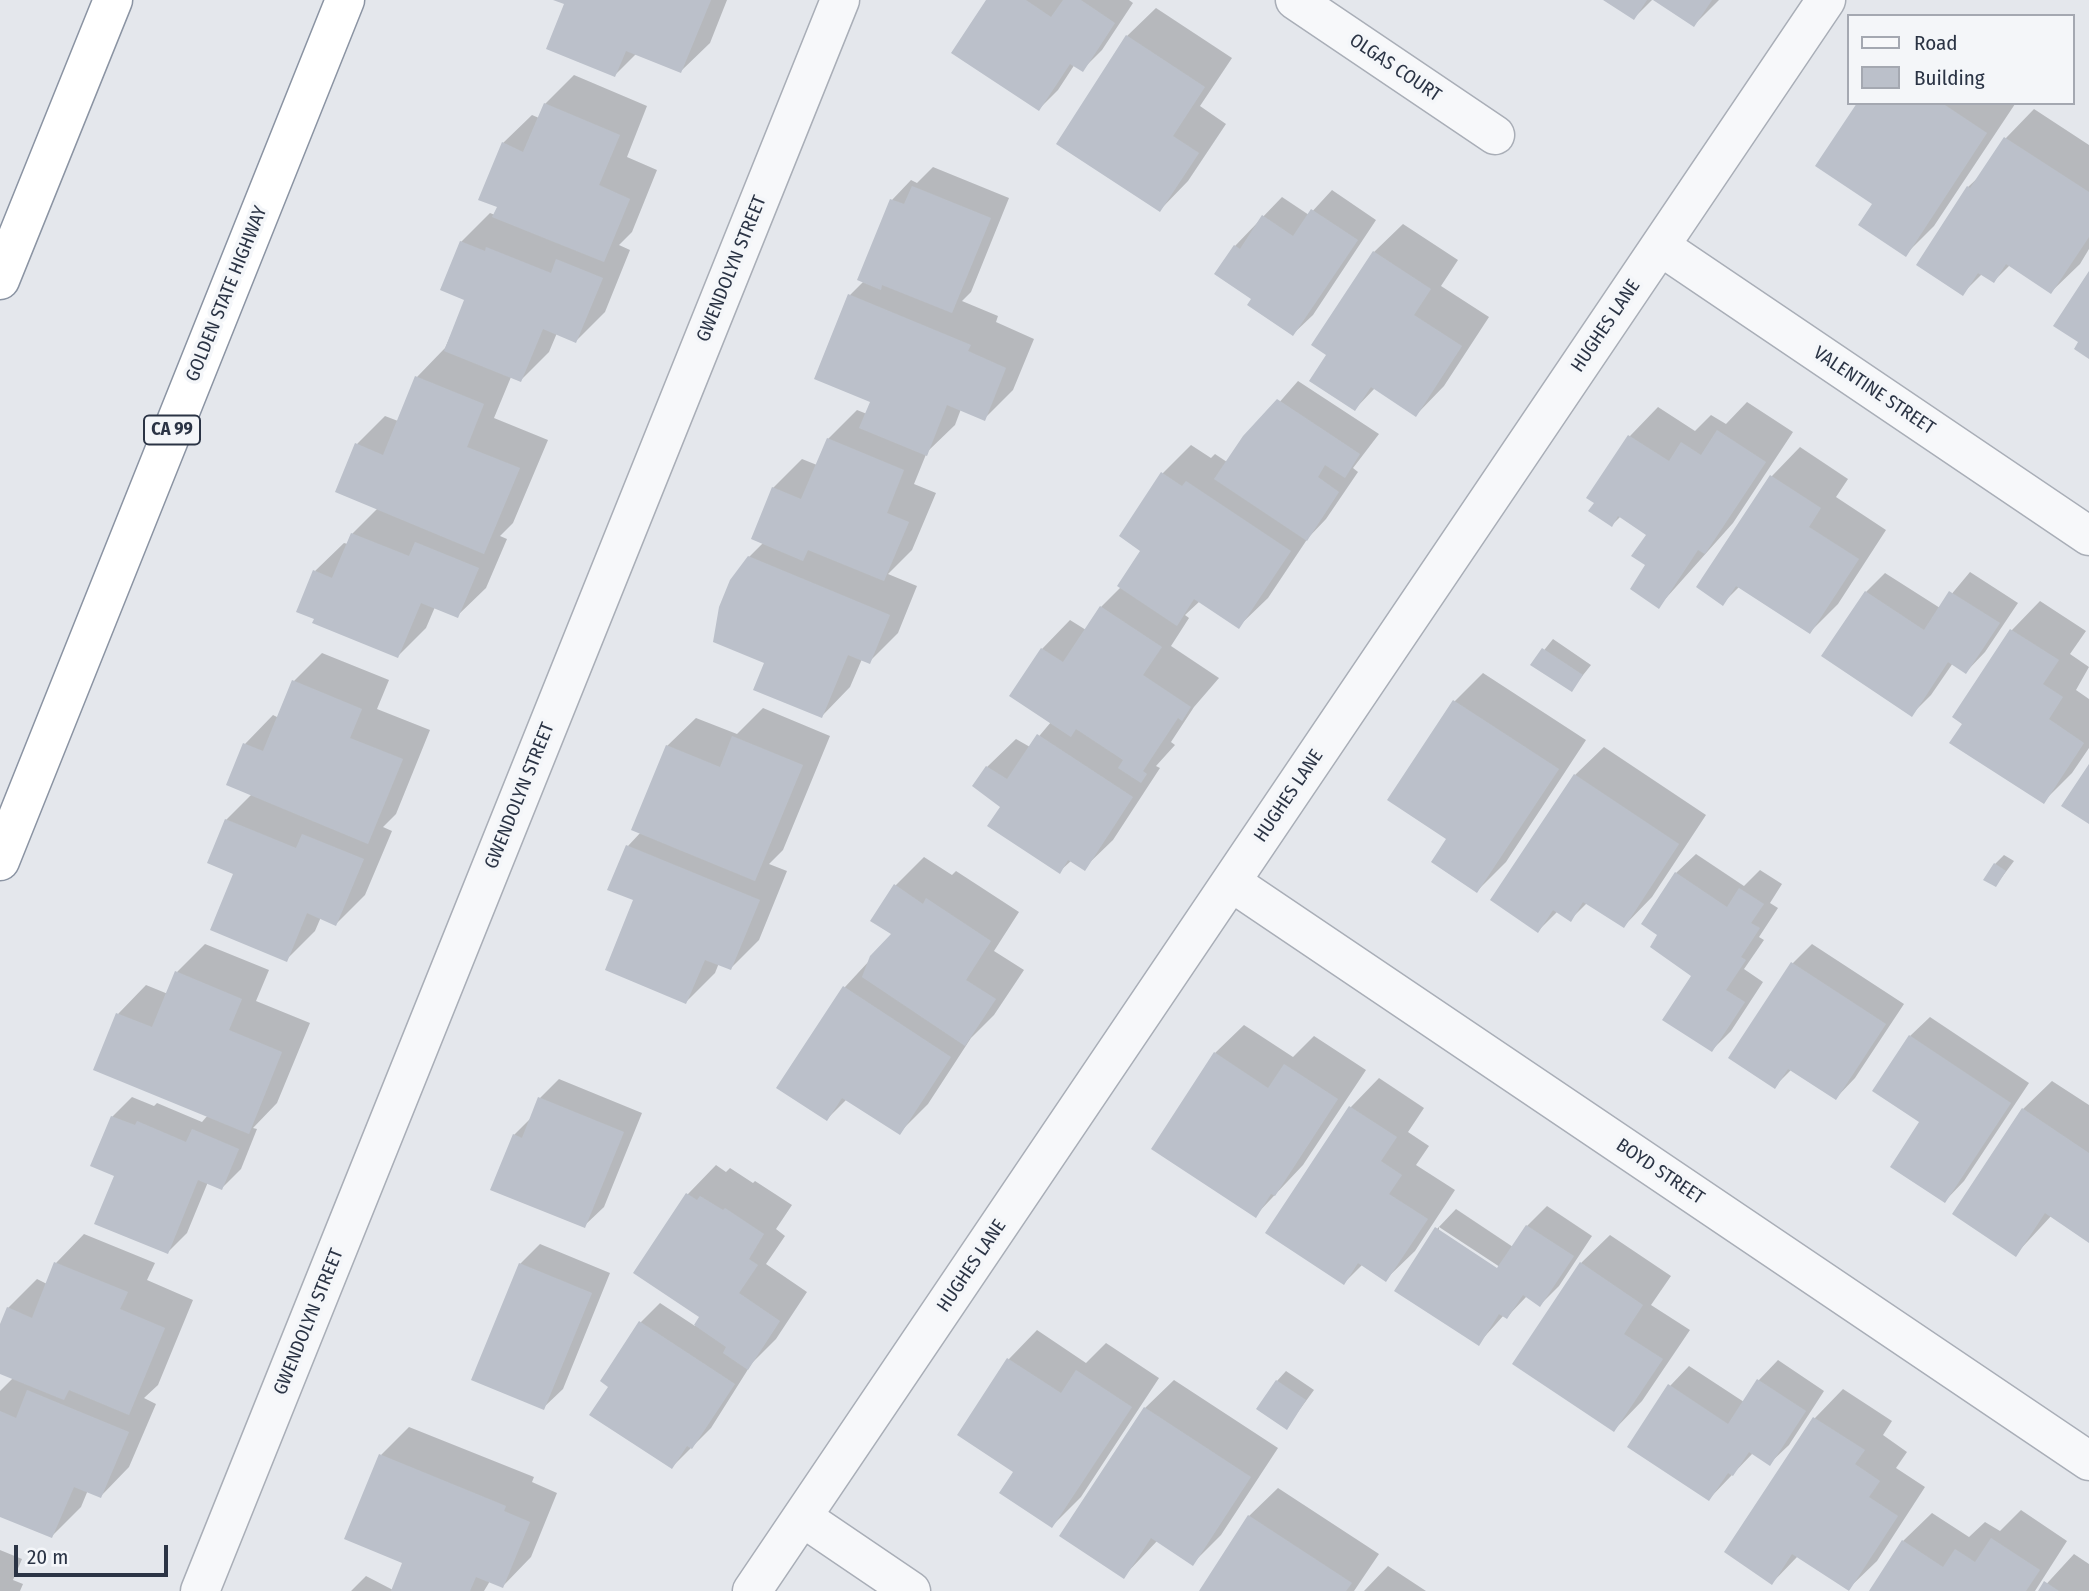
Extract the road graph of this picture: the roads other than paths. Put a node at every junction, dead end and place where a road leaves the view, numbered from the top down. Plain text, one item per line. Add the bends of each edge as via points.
1 (113, 0) edge
2 (345, 0) edge
3 (840, 0) edge
4 (1295, 0) edge
5 (1826, 0) edge
6 (1495, 135) dead end
7 (1660, 246) junction
8 (0, 280) edge
9 (2089, 536) edge
10 (0, 861) edge
11 (1231, 882) junction
12 (2089, 1461) edge
13 (802, 1517) junction
14 (200, 1591) edge
15 (752, 1591) edge
16 (911, 1591) edge

1 - 8 highway
2 - 10 highway, GOLDEN STATE HIGHWAY / CA 99
3 - 14 street, GWENDOLYN STREET
4 - 6 street, OLGAS COURT
5 - 7 street, HUGHES LANE
7 - 9 street, VALENTINE STREET
7 - 11 street, HUGHES LANE
11 - 12 street, BOYD STREET
11 - 13 street, HUGHES LANE
13 - 15 street, HUGHES LANE
13 - 16 street

